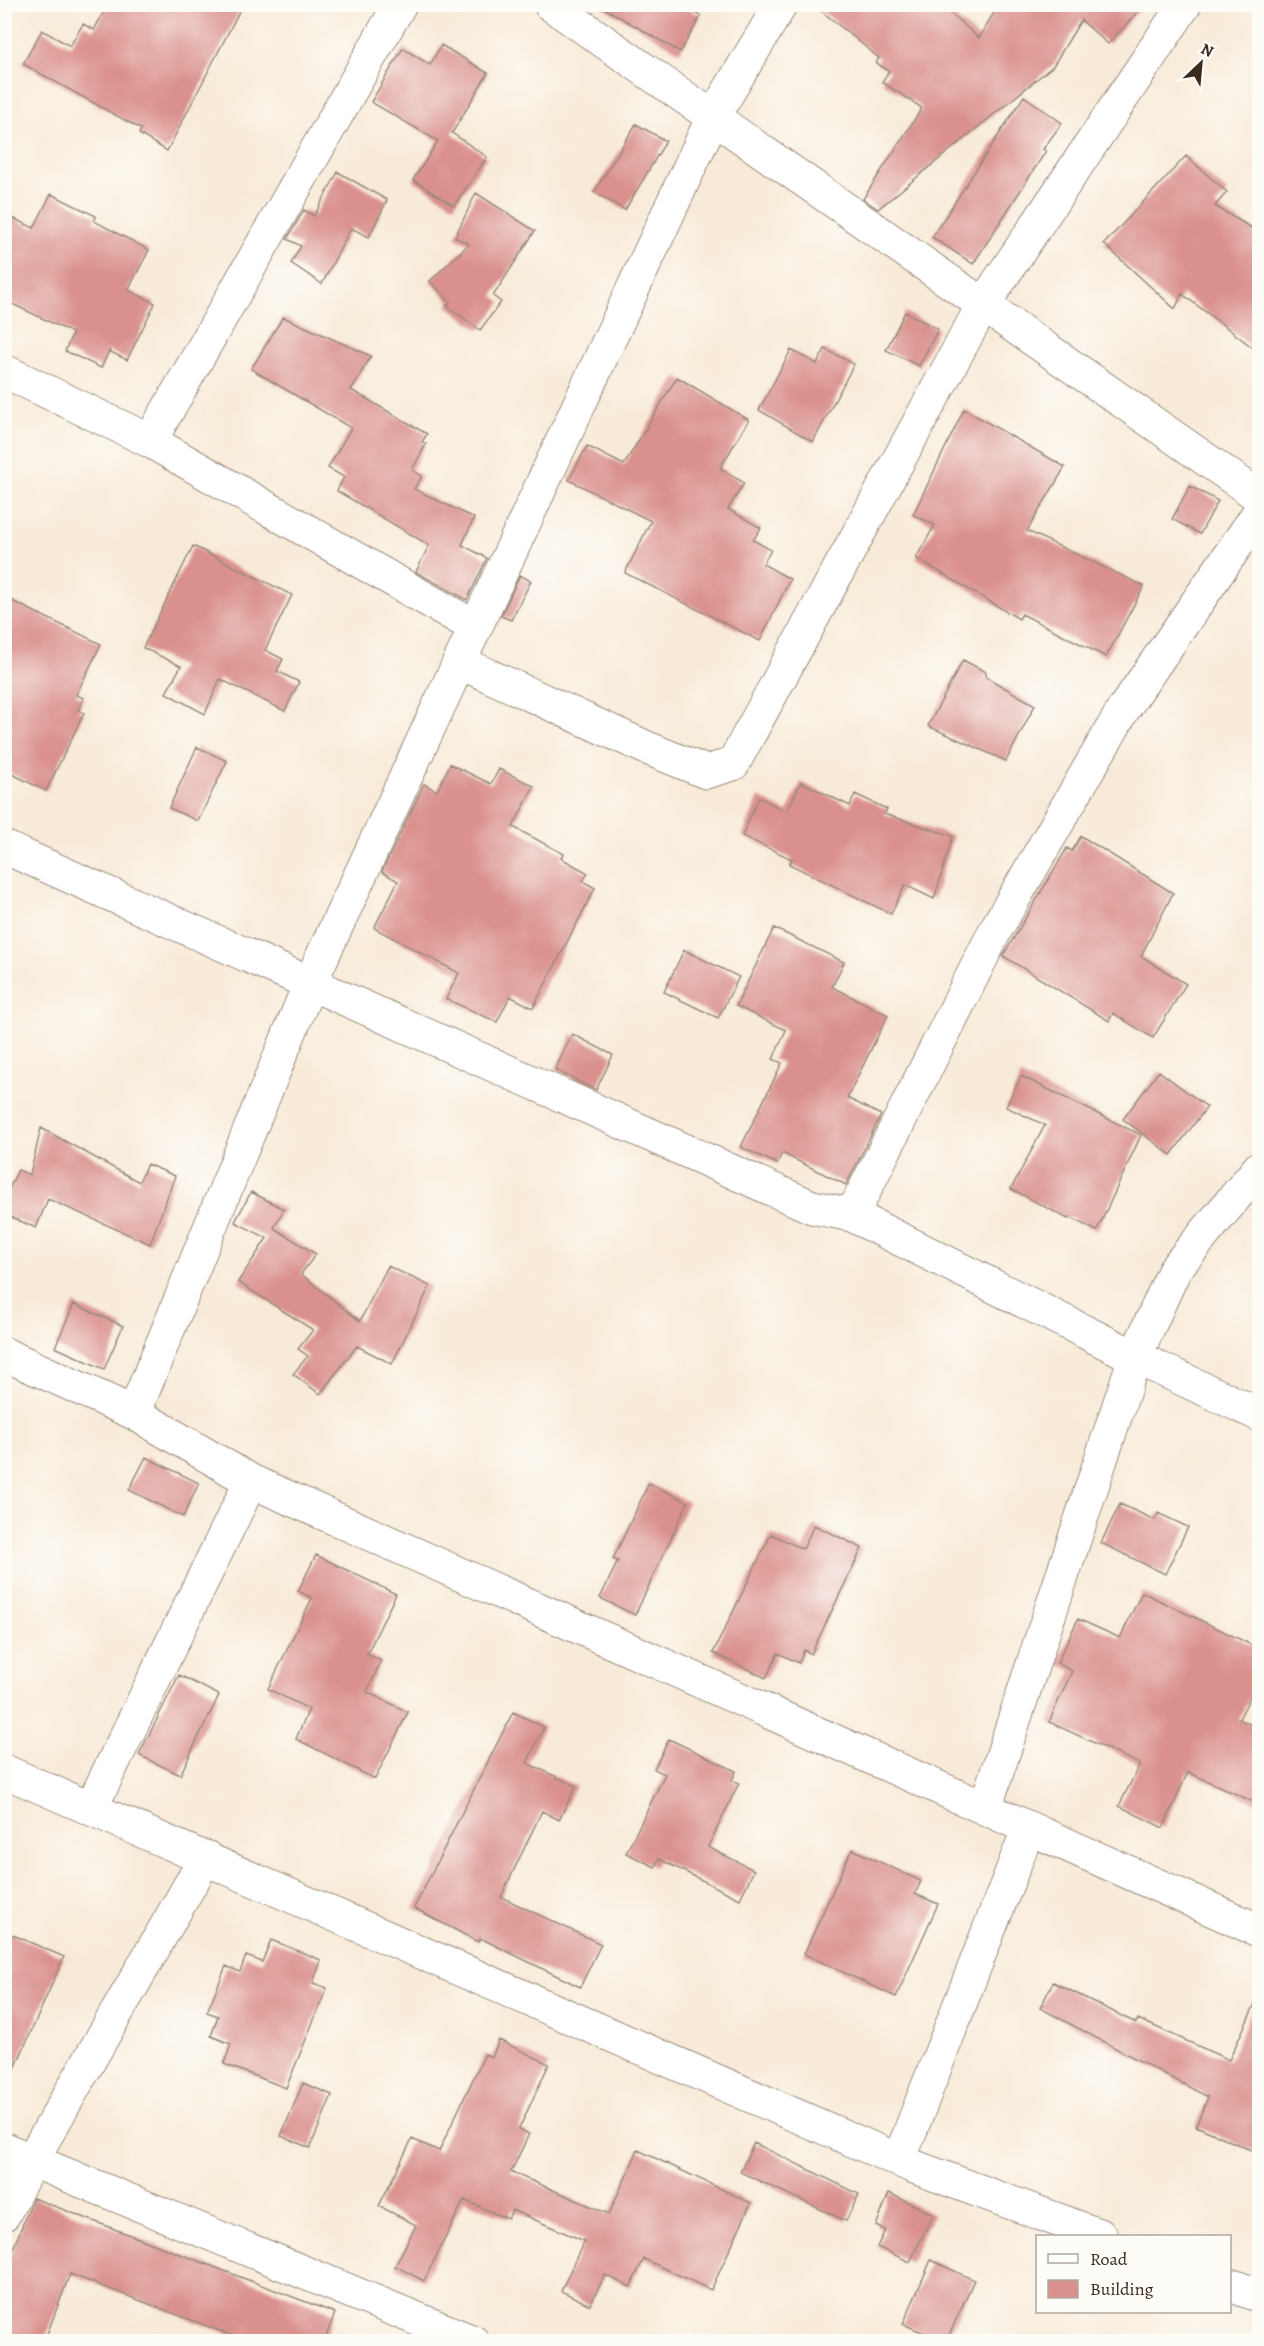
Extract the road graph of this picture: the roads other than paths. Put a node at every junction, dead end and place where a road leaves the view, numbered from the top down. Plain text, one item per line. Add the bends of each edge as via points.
1 (400, 4) edge
2 (550, 4) edge
3 (781, 4) edge
4 (1185, 4) edge
5 (712, 119) junction
6 (983, 305) junction
7 (4, 371) edge
8 (150, 441) junction
9 (1260, 497) edge
10 (1260, 511) edge
11 (475, 627) junction
12 (459, 662) junction
13 (4, 847) edge
14 (310, 983) junction
15 (1260, 1167) edge
16 (852, 1215) junction
17 (4, 1354) edge
18 (1135, 1357) junction
19 (134, 1413) junction
20 (1260, 1415) edge
21 (250, 1481) junction
22 (4, 1771) edge
23 (91, 1808) junction
24 (985, 1808) junction
25 (1028, 1830) junction
26 (206, 1857) junction
27 (1260, 1931) edge
28 (18, 2154) edge
29 (899, 2160) junction
30 (4, 2214) edge
31 (1098, 2235) edge
32 (1231, 2284) edge
33 (1260, 2296) edge
34 (473, 2342) edge

1 - 8 street
2 - 5 street
3 - 5 street
4 - 6 street
5 - 6 street
5 - 11 street
6 - 9 street
6 - 12 street via 733,764 706,772
7 - 8 street
8 - 11 street
10 - 16 street via 1123,710 996,929
11 - 12 street
12 - 14 street
13 - 14 street
14 - 16 street via 812,1207
14 - 19 street
15 - 18 street via 1175,1269
16 - 18 street
17 - 19 street
18 - 20 street
18 - 24 street
19 - 21 street
21 - 23 street
21 - 24 street
22 - 23 street
23 - 26 street
24 - 25 street
25 - 27 street
25 - 29 street
26 - 28 street
26 - 29 street
28 - 30 street
28 - 34 street
29 - 31 street
32 - 33 street

